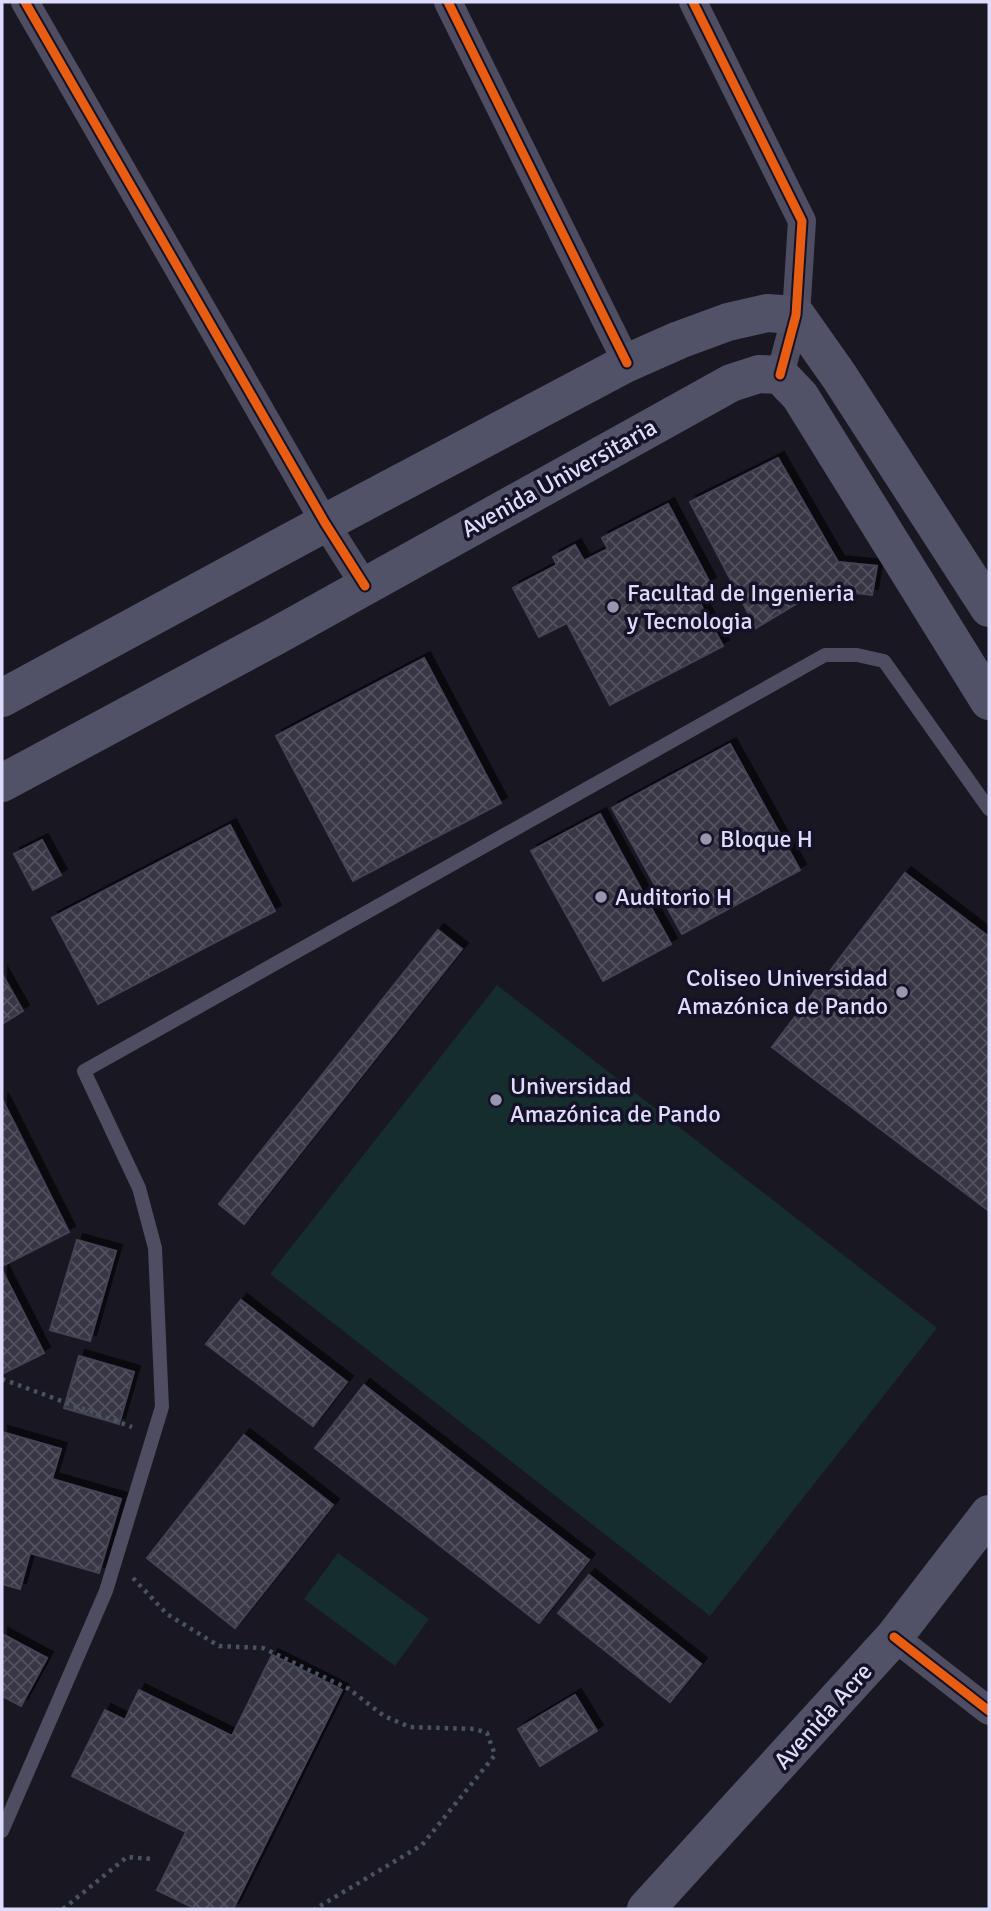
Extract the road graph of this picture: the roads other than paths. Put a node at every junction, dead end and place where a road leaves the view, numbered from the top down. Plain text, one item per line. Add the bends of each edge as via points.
1 (25, 2) edge
2 (448, 2) edge
3 (693, 2) edge
4 (796, 315) junction
5 (627, 363) junction
6 (780, 375) junction
7 (325, 523) junction
8 (365, 586) junction
9 (989, 610) edge
10 (951, 641) junction
11 (2, 696) edge
12 (989, 701) edge
13 (2, 783) edge
14 (989, 809) edge
15 (989, 1514) edge
16 (894, 1637) junction
17 (989, 1711) edge
18 (2, 1831) edge
19 (646, 1909) edge

1 - 7 street
2 - 5 street
3 - 4 street via 802,221
4 - 5 main road via 767,313 727,322
4 - 6 street
4 - 9 main road
5 - 7 main road
6 - 8 main road, Avenida Universitaria via 759,374 731,383
6 - 10 main road via 800,396
7 - 8 street
7 - 11 main road
8 - 13 main road, Avenida Universitaria
9 - 10 main road
10 - 12 main road
14 - 18 lane via 884,661 857,654 825,654 84,1070 139,1188 155,1248 162,1407 106,1591
15 - 16 main road, Avenida Acre
16 - 17 street
16 - 19 main road, Avenida Acre

